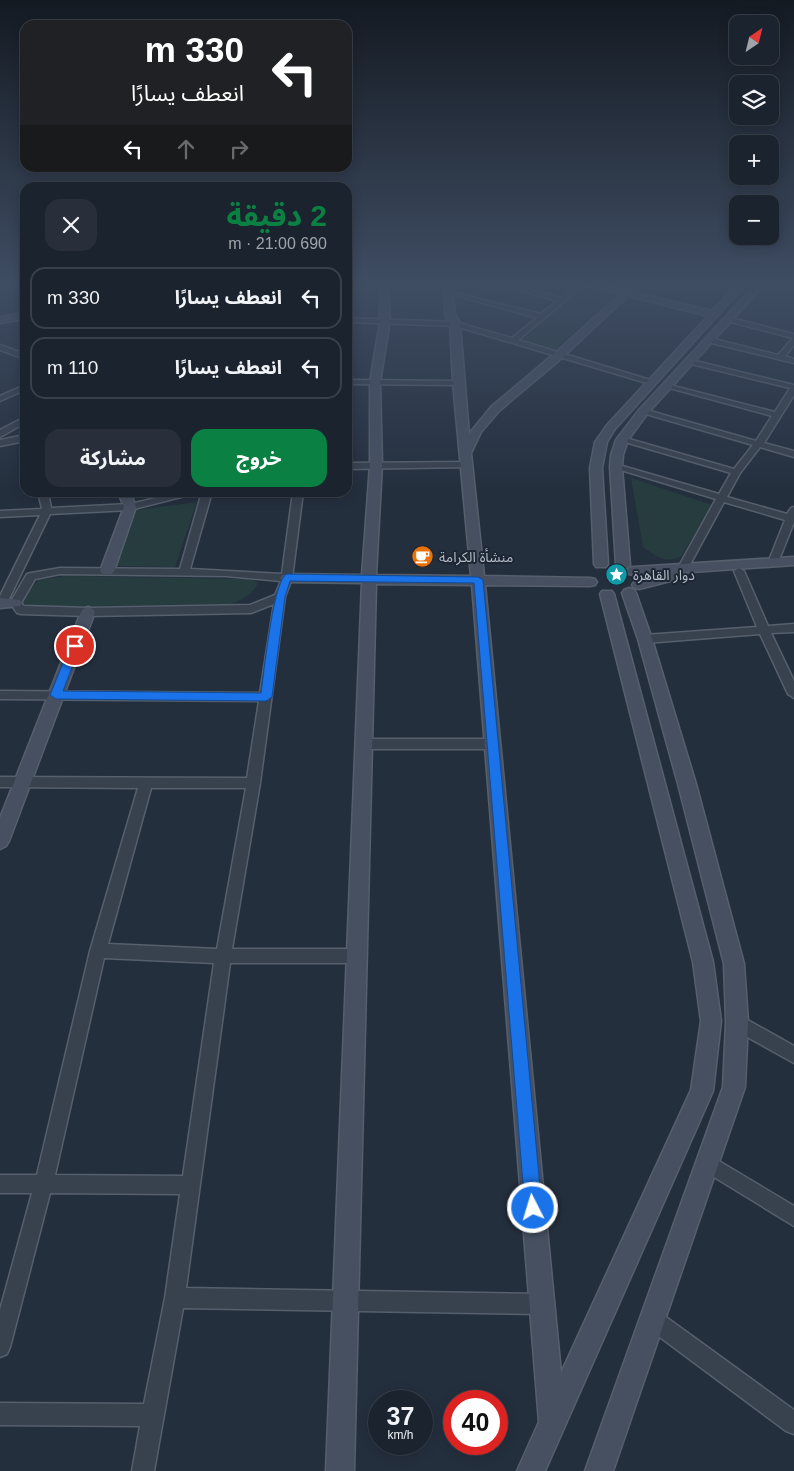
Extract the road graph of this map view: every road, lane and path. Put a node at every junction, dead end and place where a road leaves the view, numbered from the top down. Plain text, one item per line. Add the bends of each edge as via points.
1 (379, 353) edge
2 (456, 353) edge
3 (551, 353) edge
4 (562, 353) edge
5 (679, 353) edge
6 (698, 353) edge
7 (759, 353) edge
8 (784, 353) edge
9 (559, 355) junction
10 (780, 358) junction
11 (690, 361) junction
12 (794, 361) edge
13 (352, 382) edge
14 (375, 382) junction
15 (653, 382) junction
16 (458, 383) junction
17 (666, 386) junction
18 (794, 388) edge
19 (20, 389) edge
20 (0, 399) edge
21 (643, 412) junction
22 (778, 415) junction
23 (20, 424) edge
24 (0, 434) edge
25 (20, 439) edge
26 (622, 440) junction
27 (0, 443) edge
28 (759, 443) junction
29 (794, 454) edge
30 (467, 459) junction
31 (376, 465) junction
32 (352, 466) edge
33 (616, 467) junction
34 (736, 472) junction
35 (44, 497) edge
36 (126, 497) edge
37 (175, 497) edge
38 (206, 497) edge
39 (297, 497) edge
40 (720, 498) junction
41 (130, 507) junction
42 (47, 511) junction
43 (0, 514) edge
44 (792, 514) edge
45 (794, 561) edge
46 (773, 563) junction
47 (601, 564) junction
48 (628, 568) junction
49 (683, 568) junction
50 (794, 568) edge
51 (107, 571) junction
52 (184, 572) junction
53 (739, 572) junction
54 (287, 578) junction
55 (369, 579) junction
56 (478, 580) junction
57 (590, 582) junction
58 (634, 589) junction
59 (608, 594) junction
60 (280, 597) junction
61 (6, 603) edge
62 (88, 612) junction
63 (794, 628) edge
64 (764, 630) junction
65 (645, 639) junction
66 (790, 678) edge
67 (794, 694) edge
68 (0, 695) edge
69 (56, 695) junction
70 (266, 697) junction
71 (364, 744) junction
72 (493, 744) junction
73 (0, 782) edge
74 (24, 782) junction
75 (253, 783) junction
76 (146, 784) junction
77 (0, 841) edge
78 (98, 951) junction
79 (223, 956) junction
80 (356, 956) junction
81 (737, 1022) junction
82 (794, 1054) edge
83 (707, 1163) junction
84 (44, 1183) junction
85 (0, 1184) edge
86 (190, 1185) junction
87 (794, 1217) edge
88 (176, 1298) junction
89 (345, 1300) junction
90 (542, 1304) junction
91 (652, 1319) junction
92 (0, 1347) edge
93 (0, 1414) edge
94 (152, 1415) junction
95 (552, 1421) junction
96 (794, 1423) edge
97 (603, 1469) edge
98 (143, 1471) edge
99 (340, 1471) edge
100 (531, 1471) edge

1 - 14 main road
2 - 16 main road
3 - 9 street
4 - 9 main road
5 - 15 main road
6 - 11 main road
7 - 10 street
8 - 10 street
9 - 15 street
9 - 30 main road via 495,408 476,431
10 - 12 street
11 - 17 main road
11 - 18 street
13 - 14 street
14 - 16 street
14 - 31 main road
15 - 47 main road via 601,442 596,468
16 - 30 main road
17 - 21 main road
17 - 22 street
18 - 22 street
19 - 20 street
21 - 26 main road
21 - 28 street
22 - 28 street
23 - 24 street
25 - 27 street
26 - 33 main road
26 - 34 street
28 - 29 street
28 - 34 street
30 - 31 street
30 - 56 main road
31 - 32 street
31 - 55 main road
33 - 40 street
33 - 48 main road
34 - 40 street
35 - 42 street
36 - 41 main road
37 - 41 street
38 - 52 street
39 - 54 street
40 - 44 street
40 - 49 street
41 - 42 street
41 - 51 main road
42 - 43 street
42 - 61 street
44 - 46 street
45 - 46 main road
46 - 49 main road
47 - 48 main road
47 - 57 main road via 589,573
48 - 49 main road
48 - 58 main road via 639,580
50 - 53 main road
51 - 52 street
51 - 61 street via 60,571 31,576
52 - 54 street
53 - 58 main road via 682,574
53 - 64 street
54 - 55 main road
54 - 60 street
55 - 56 main road
55 - 71 main road
56 - 57 main road
56 - 72 main road
57 - 59 main road
58 - 59 main road via 622,595
58 - 65 main road
59 - 95 main road via 703,962 711,1021 702,1091
60 - 62 street via 251,609
60 - 70 street
61 - 62 street via 21,610
62 - 69 main road
63 - 64 street
64 - 65 street
64 - 66 street
65 - 81 main road via 688,784 734,964
66 - 67 street
68 - 69 street
69 - 70 street
69 - 74 main road
70 - 75 street
71 - 72 street
71 - 80 main road
72 - 90 main road
73 - 74 street
74 - 76 street
74 - 77 main road
75 - 76 street
75 - 79 street
76 - 78 street
78 - 79 street
78 - 84 street
79 - 80 street
79 - 86 street
80 - 89 main road
81 - 82 street
81 - 83 main road via 734,1087
83 - 87 street
83 - 91 main road
84 - 85 street
84 - 86 street
84 - 92 street
86 - 88 street
88 - 89 street
88 - 94 street
89 - 90 street
89 - 99 main road
90 - 95 main road
91 - 96 street
91 - 97 main road
93 - 94 street
94 - 98 street
95 - 100 main road

